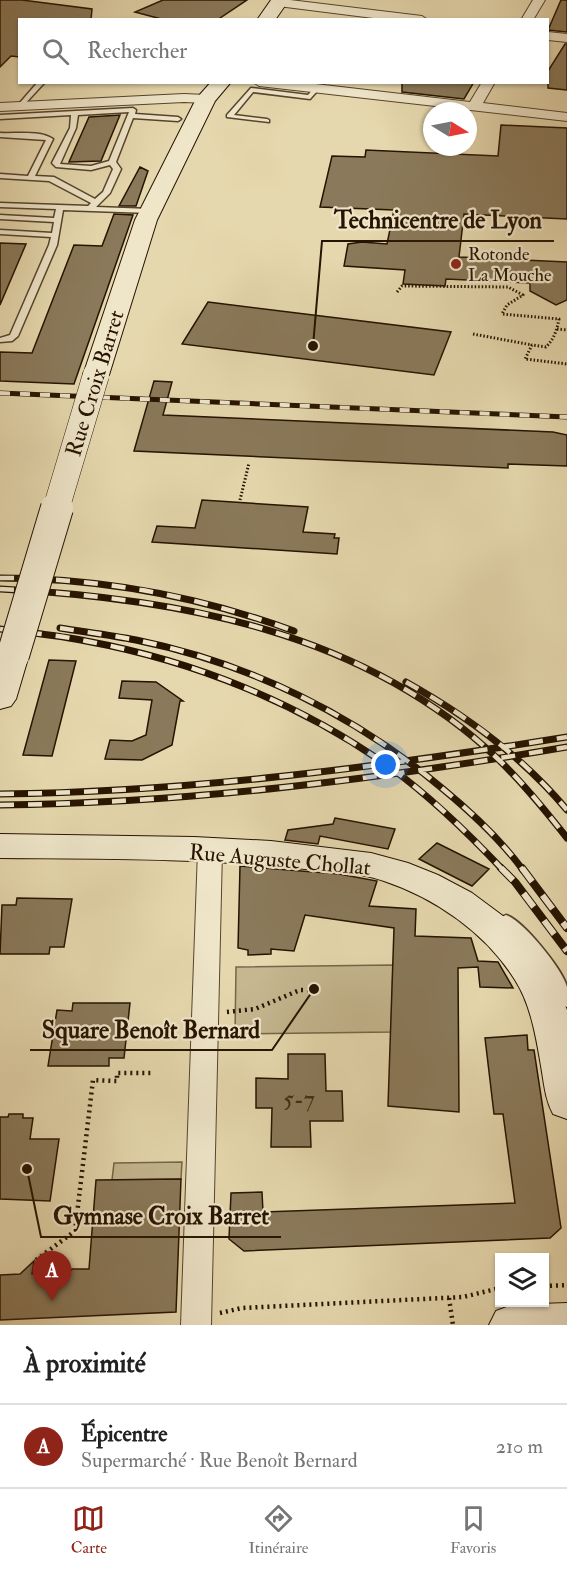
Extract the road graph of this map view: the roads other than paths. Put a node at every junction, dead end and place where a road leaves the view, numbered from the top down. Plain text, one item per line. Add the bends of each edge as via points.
1 (539, 0) edge
2 (279, 1) edge
3 (267, 18) edge
4 (407, 18) edge
5 (529, 18) edge
6 (549, 36) edge
7 (567, 38) edge
8 (40, 84) edge
9 (220, 84) edge
10 (275, 84) edge
11 (488, 84) edge
12 (316, 89) junction
13 (206, 99) junction
14 (430, 102) edge
15 (477, 102) edge
16 (20, 106) junction
17 (0, 107) edge
18 (477, 107) edge
19 (75, 112) junction
20 (130, 116) junction
21 (0, 117) edge
22 (567, 117) edge
23 (178, 119) dead end
24 (267, 121) dead end
25 (0, 135) edge
26 (112, 162) junction
27 (0, 176) edge
28 (31, 177) junction
29 (0, 205) edge
30 (14, 205) junction
31 (93, 205) junction
32 (60, 207) junction
33 (0, 211) edge
34 (150, 211) junction
35 (0, 217) edge
36 (57, 220) junction
37 (0, 232) edge
38 (55, 235) junction
39 (0, 340) edge
40 (0, 699) edge
41 (0, 846) edge
42 (210, 850) junction
43 (490, 926) junction
44 (567, 1002) edge
45 (567, 1103) edge
46 (196, 1323) edge
47 (567, 1323) edge
48 (512, 1325) edge

1 - 5 street
2 - 3 street
2 - 4 street
6 - 7 street
8 - 16 lane
9 - 13 street, Rue Croix Barret
10 - 12 street
11 - 15 street
12 - 14 street
12 - 24 lane via 310,97 251,90 229,116
13 - 16 street
13 - 34 street, Rue Croix Barret
16 - 17 street
18 - 22 street
19 - 20 lane via 133,110
19 - 21 lane
19 - 26 lane via 73,128 56,163 91,168
20 - 23 lane
20 - 26 lane
25 - 28 lane via 50,139
26 - 31 lane via 117,169 106,193
27 - 28 lane
28 - 31 lane via 55,180
29 - 30 lane
30 - 32 lane
30 - 33 lane
31 - 32 lane
31 - 34 lane
32 - 36 lane
34 - 40 street, Rue Croix Barret, bridge via 96,375
35 - 36 lane
36 - 38 lane
37 - 38 lane
38 - 39 lane via 14,336
41 - 42 street, Rue Auguste Chollat
42 - 43 street, Rue Auguste Chollat via 370,864 438,890
42 - 46 street
43 - 44 lane via 506,919 526,935 558,979
43 - 45 street, Rue Auguste Chollat via 529,970 541,993
47 - 48 street

